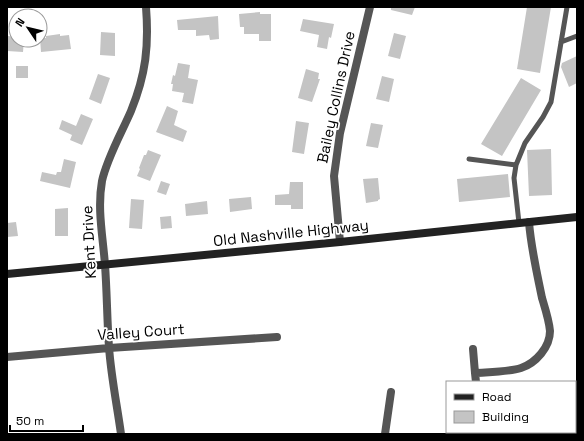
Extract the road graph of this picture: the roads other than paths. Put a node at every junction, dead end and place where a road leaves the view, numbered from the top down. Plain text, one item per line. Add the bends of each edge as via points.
1 (146, 7) edge
2 (370, 7) edge
3 (567, 7) edge
4 (577, 36) edge
5 (561, 42) junction
6 (469, 159) dead end
7 (516, 165) junction
8 (577, 217) edge
9 (529, 222) junction
10 (519, 223) junction
11 (340, 242) junction
12 (105, 265) junction
13 (7, 274) edge
14 (277, 337) dead end
15 (109, 348) junction
16 (473, 349) dead end
17 (7, 357) edge
18 (476, 378) edge
19 (392, 392) dead end
20 (121, 434) edge
21 (385, 434) edge

1 - 12 street, Kent Drive via 148,33 141,83 102,180 99,209
2 - 11 street, Bailey Collins Drive via 340,133 334,176
3 - 5 lane
4 - 5 lane
5 - 7 lane via 551,102 525,143
6 - 7 lane
7 - 10 lane via 514,178
8 - 9 main road, Old Nashville Highway
9 - 10 main road, Old Nashville Highway
9 - 18 street via 536,270 550,331 548,343 542,352 521,368
10 - 11 main road, Old Nashville Highway
11 - 12 main road, Old Nashville Highway
12 - 13 main road, Old Nashville Highway
12 - 15 street, Kent Drive
14 - 15 street, Valley Court
15 - 17 street, Valley Court
15 - 20 street, Kent Drive
16 - 18 street
19 - 21 street

